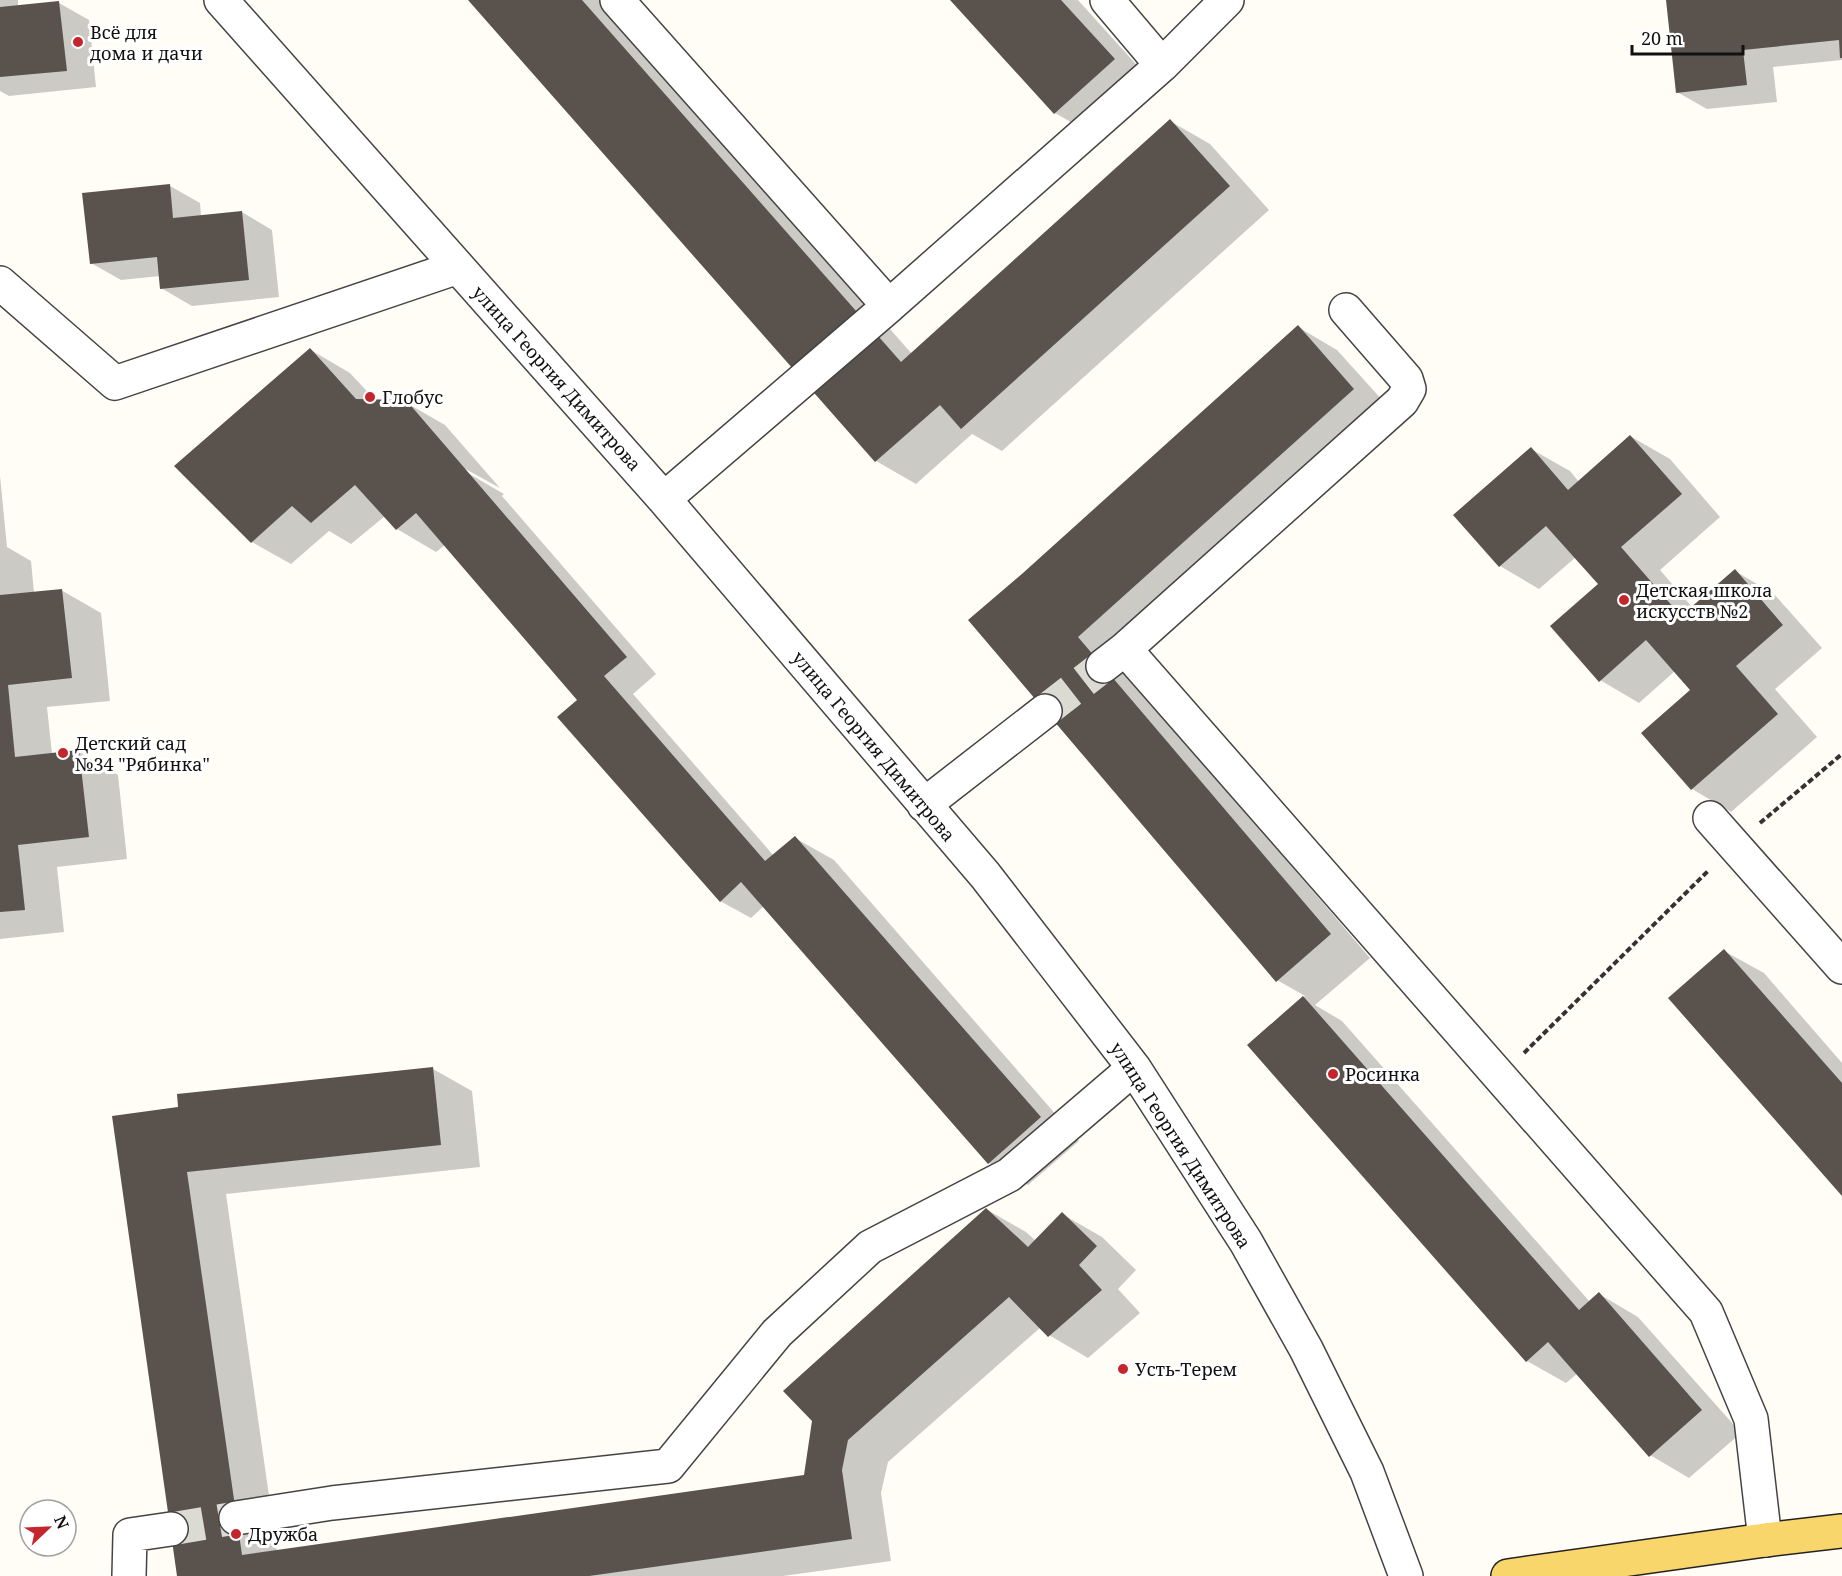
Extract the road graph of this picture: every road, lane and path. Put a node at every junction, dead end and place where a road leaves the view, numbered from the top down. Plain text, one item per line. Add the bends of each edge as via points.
1 (221, 0) edge
2 (616, 0) edge
3 (1107, 0) edge
4 (1227, 0) edge
5 (1162, 65) junction
6 (458, 267) junction
7 (0, 283) edge
8 (890, 306) junction
9 (1346, 310) dead end
10 (664, 499) junction
11 (1045, 711) tunnel mouth
12 (1842, 754) edge
13 (924, 805) junction
14 (1710, 818) dead end
15 (1734, 845) junction
16 (1842, 967) edge
17 (1134, 1068) junction
18 (1500, 1077) junction
19 (236, 1518) tunnel mouth
20 (171, 1529) tunnel mouth
21 (1842, 1531) edge
22 (1765, 1540) junction
23 (129, 1576) edge
24 (1406, 1576) edge
25 (1508, 1576) edge

1 - 6 street, улица Георгия Димитрова
2 - 8 street
3 - 5 street
4 - 5 street
5 - 8 street
6 - 7 street via 115,383
6 - 10 street, улица Георгия Димитрова
8 - 10 street
9 - 18 street via 1406,379 1409,389 1402,401 1114,658
10 - 13 street, улица Георгия Димитрова
11 - 13 street
12 - 15 path
13 - 17 street, улица Георгия Димитрова via 985,875
14 - 15 street
15 - 16 street
15 - 18 path
17 - 19 street via 1008,1175 870,1247 777,1332 668,1466 332,1503
17 - 24 street, улица Георгия Димитрова via 1246,1242 1306,1349 1367,1472
18 - 22 street via 1706,1311 1751,1419
20 - 23 street via 130,1535
21 - 22 main road
22 - 25 main road

